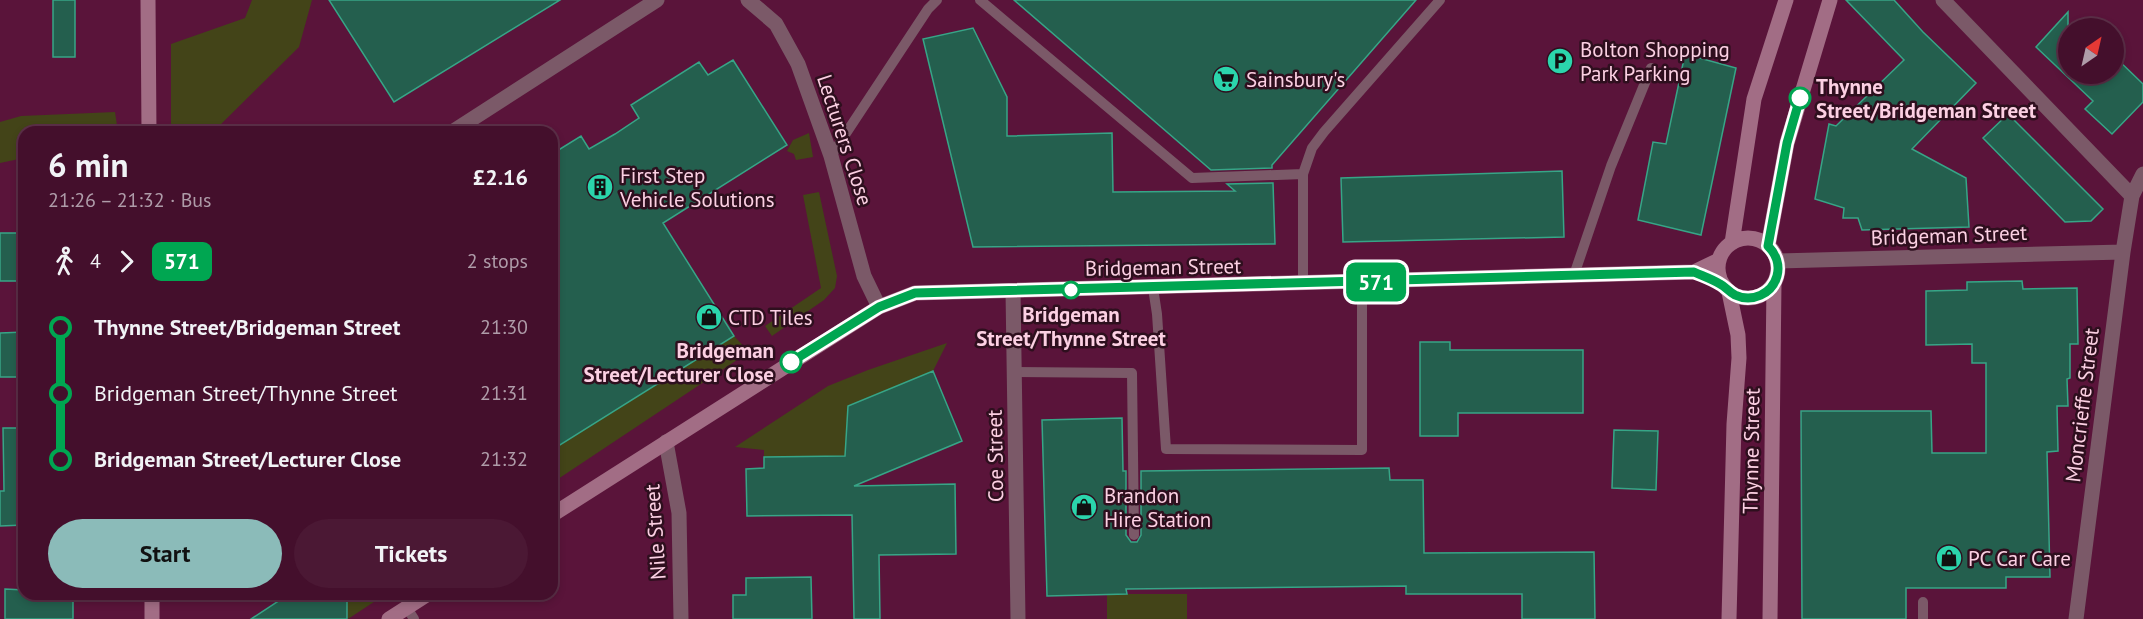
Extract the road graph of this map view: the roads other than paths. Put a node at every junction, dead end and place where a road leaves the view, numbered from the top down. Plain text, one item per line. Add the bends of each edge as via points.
1 (148, 0) edge
2 (657, 0) edge
3 (748, 0) edge
4 (937, 0) edge
5 (980, 0) edge
6 (1440, 0) edge
7 (1786, 0) edge
8 (1830, 0) edge
9 (1943, 0) edge
10 (1651, 68) dead end
11 (149, 126) edge
12 (461, 126) edge
13 (831, 156) junction
14 (1303, 174) junction
15 (2143, 174) edge
16 (2132, 196) junction
17 (1732, 243) junction
18 (1768, 246) junction
19 (2123, 252) junction
20 (1719, 260) junction
21 (1777, 261) junction
22 (1694, 272) junction
23 (1574, 275) junction
24 (1362, 282) junction
25 (1774, 283) junction
26 (1303, 284) junction
27 (1153, 288) junction
28 (1726, 289) junction
29 (1013, 291) junction
30 (879, 307) junction
31 (1014, 372) junction
32 (666, 442) junction
33 (558, 511) edge
34 (1134, 535) dead end
35 (152, 600) edge
36 (422, 600) edge
37 (1923, 602) dead end
38 (410, 613) edge
39 (152, 619) edge
40 (389, 619) edge
41 (681, 619) edge
42 (1018, 619) edge
43 (1729, 619) edge
44 (1770, 619) edge
45 (1923, 619) edge
46 (2076, 619) edge

1 - 11 street
2 - 12 street
3 - 13 street, Lecturers Close via 776,24 798,64
4 - 13 lane
5 - 14 lane via 1192,178
6 - 14 lane via 1324,132 1312,148
7 - 17 street via 1754,99
8 - 18 street via 1787,143
9 - 16 street
10 - 23 lane via 1611,166
13 - 30 street, Lecturers Close via 864,276
14 - 26 lane
15 - 16 street, Moncrieffe Street
16 - 19 street, Moncrieffe Street
17 - 18 street via 1749,238
17 - 20 street
18 - 21 street
19 - 21 street, Bridgeman Street
19 - 46 street, Moncrieffe Street
20 - 22 street, Bridgeman Street
20 - 28 street via 1720,278
21 - 25 street
22 - 23 street, Bridgeman Street
22 - 28 street, Bridgeman Street
23 - 24 street, Bridgeman Street
24 - 26 street, Bridgeman Street
24 - 27 lane via 1362,450 1166,448
25 - 28 street via 1768,291 1749,298
25 - 44 street, Thynne Street
26 - 27 street, Bridgeman Street
27 - 29 street, Bridgeman Street
28 - 43 street, Thynne Street via 1738,335 1739,358
29 - 30 street, Bridgeman Street via 915,293
29 - 31 street, Coe Street
30 - 32 street, Bridgeman Street
31 - 34 lane via 1132,373
31 - 42 street, Coe Street
32 - 33 street, Bridgeman Street
32 - 41 street, Nile Street via 679,513
35 - 39 street
36 - 38 street
37 - 45 lane
38 - 40 street

